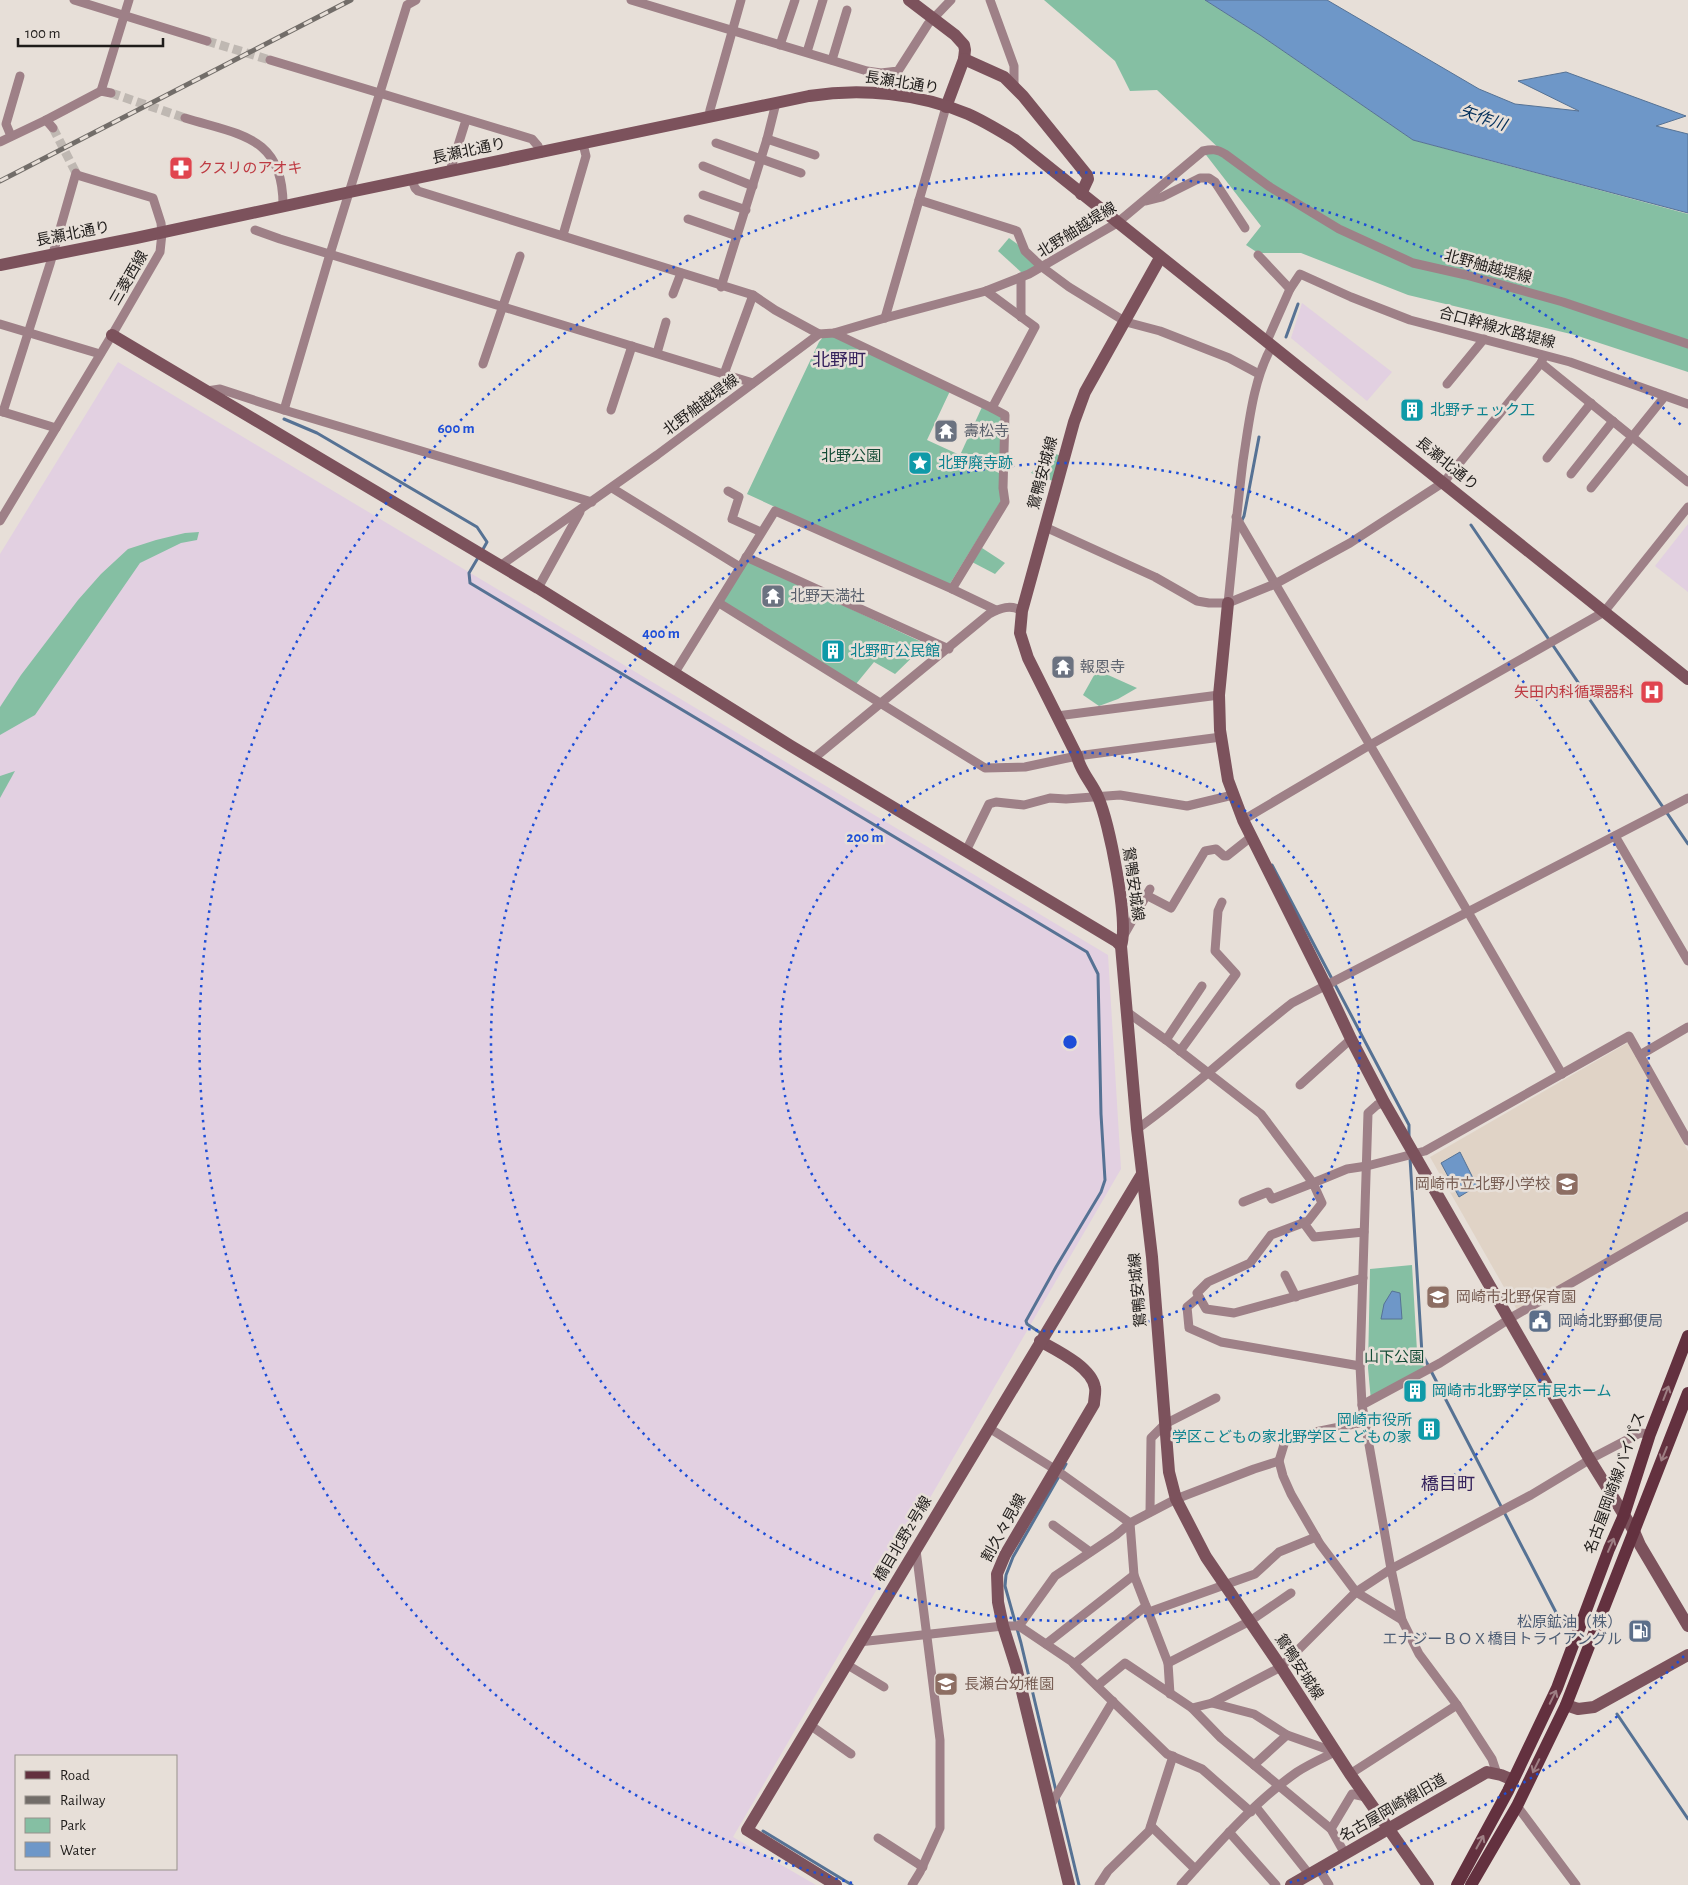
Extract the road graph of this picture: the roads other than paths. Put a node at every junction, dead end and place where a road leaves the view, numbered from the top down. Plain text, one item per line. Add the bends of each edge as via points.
1 (74, 0) edge
2 (129, 0) edge
3 (416, 0) edge
4 (631, 0) edge
5 (741, 0) edge
6 (795, 0) edge
7 (822, 0) edge
8 (909, 0) edge
9 (951, 0) edge
10 (990, 0) edge
11 (847, 10) dead end
12 (124, 16) junction
13 (934, 20) junction
14 (732, 30) junction
15 (207, 41) tunnel mouth
16 (780, 44) junction
17 (807, 52) junction
18 (964, 59) junction
19 (270, 60) tunnel mouth
20 (832, 60) junction
21 (20, 76) dead end
22 (1014, 86) junction
23 (101, 90) junction
24 (111, 93) tunnel mouth
25 (379, 93) junction
26 (776, 103) junction
27 (946, 107) junction
28 (709, 117) junction
29 (185, 118) tunnel mouth
30 (46, 120) junction
31 (466, 120) junction
32 (53, 128) tunnel mouth
33 (11, 136) junction
34 (767, 139) junction
35 (0, 142) edge
36 (583, 144) junction
37 (716, 144) dead end
38 (541, 153) junction
39 (815, 155) dead end
40 (761, 160) junction
41 (703, 166) dead end
42 (450, 172) junction
43 (801, 173) dead end
44 (412, 180) junction
45 (753, 186) junction
46 (350, 192) junction
47 (1081, 194) junction
48 (703, 195) dead end
49 (919, 200) junction
50 (1143, 201) junction
51 (283, 206) junction
52 (746, 210) junction
53 (688, 220) dead end
54 (1118, 224) junction
55 (1245, 228) dead end
56 (255, 230) dead end
57 (162, 233) junction
58 (563, 235) junction
59 (737, 236) junction
60 (330, 254) junction
61 (1258, 254) dead end
62 (51, 255) junction
63 (520, 256) dead end
64 (1160, 258) junction
65 (0, 265) edge
66 (1042, 267) junction
67 (681, 273) junction
68 (1021, 277) junction
69 (721, 287) junction
70 (1290, 289) junction
71 (986, 291) junction
72 (673, 294) dead end
73 (753, 295) junction
74 (503, 307) junction
75 (1021, 317) junction
76 (885, 318) junction
77 (666, 322) dead end
78 (1126, 322) junction
79 (0, 324) edge
80 (28, 332) junction
81 (834, 333) junction
82 (819, 334) junction
83 (112, 335) junction
84 (1484, 339) junction
85 (1270, 344) junction
86 (1688, 344) edge
87 (632, 346) junction
88 (657, 353) junction
89 (100, 354) junction
90 (1543, 360) junction
91 (483, 364) dead end
92 (724, 374) junction
93 (1260, 374) junction
94 (753, 383) junction
95 (1447, 384) dead end
96 (208, 391) junction
97 (1665, 396) junction
98 (1591, 404) junction
99 (1688, 404) edge
100 (992, 408) junction
101 (284, 410) junction
102 (611, 410) dead end
103 (1, 412) edge
104 (1613, 421) junction
105 (56, 428) junction
106 (1632, 437) junction
107 (1547, 458) dead end
108 (1571, 474) dead end
109 (1444, 482) junction
110 (1688, 482) edge
111 (612, 488) junction
112 (1591, 488) dead end
113 (728, 491) dead end
114 (592, 502) junction
115 (1688, 507) edge
116 (582, 510) junction
117 (1236, 517) junction
118 (0, 520) edge
119 (1045, 527) junction
120 (761, 532) junction
121 (746, 556) junction
122 (500, 566) junction
123 (740, 567) junction
124 (1274, 584) junction
125 (538, 588) junction
126 (952, 589) junction
127 (719, 603) junction
128 (1228, 603) junction
129 (996, 610) junction
130 (1022, 611) junction
131 (1604, 612) junction
132 (949, 649) junction
133 (674, 674) junction
134 (1688, 679) edge
135 (1219, 695) junction
136 (882, 704) junction
137 (1057, 716) junction
138 (1220, 737) junction
139 (1370, 745) junction
140 (1077, 756) junction
141 (813, 759) junction
142 (1233, 795) junction
143 (1098, 797) junction
144 (1688, 798) edge
145 (1243, 820) junction
146 (1615, 836) junction
147 (1251, 837) junction
148 (966, 851) junction
149 (1222, 902) dead end
150 (1468, 912) junction
151 (1122, 941) junction
152 (1688, 961) edge
153 (1202, 986) dead end
154 (1326, 986) junction
155 (1126, 1012) junction
156 (1688, 1027) edge
157 (1351, 1039) junction
158 (1166, 1040) junction
159 (1180, 1051) junction
160 (1640, 1055) junction
161 (1207, 1074) junction
162 (1562, 1074) junction
163 (1300, 1084) dead end
164 (1384, 1102) junction
165 (1136, 1129) junction
166 (1688, 1141) edge
167 (1414, 1155) junction
168 (1367, 1166) junction
169 (1142, 1174) junction
170 (1313, 1183) junction
171 (1242, 1202) dead end
172 (1688, 1216) edge
173 (1303, 1222) junction
174 (1364, 1232) junction
175 (1285, 1275) dead end
176 (1363, 1278) junction
177 (1199, 1296) junction
178 (1296, 1297) junction
179 (1509, 1320) junction
180 (1688, 1336) edge
181 (1040, 1341) junction
182 (1360, 1366) junction
183 (1688, 1392) edge
184 (1216, 1398) dead end
185 (1362, 1405) junction
186 (1364, 1422) junction
187 (1165, 1424) junction
188 (989, 1428) junction
189 (1650, 1434) junction
190 (1590, 1460) junction
191 (1279, 1461) junction
192 (1056, 1470) junction
193 (1176, 1499) junction
194 (1150, 1512) junction
195 (1624, 1516) junction
196 (1130, 1523) junction
197 (1053, 1525) dead end
198 (1634, 1531) junction
199 (1316, 1537) junction
200 (916, 1550) junction
201 (1090, 1552) junction
202 (1391, 1569) junction
203 (1134, 1575) junction
204 (1224, 1584) junction
205 (1356, 1592) junction
206 (1292, 1594) dead end
207 (1148, 1609) junction
208 (1402, 1620) junction
209 (1250, 1621) junction
210 (1003, 1626) junction
211 (1019, 1626) junction
212 (1688, 1626) edge
213 (926, 1635) junction
214 (859, 1642) junction
215 (1046, 1644) junction
216 (1688, 1655) edge
217 (1168, 1663) junction
218 (846, 1664) junction
219 (1074, 1664) junction
220 (1281, 1667) junction
221 (1097, 1686) junction
222 (884, 1687) dead end
223 (1170, 1694) junction
224 (1113, 1702) junction
225 (1212, 1703) junction
226 (1457, 1705) junction
227 (1566, 1705) junction
228 (1192, 1708) junction
229 (810, 1725) junction
230 (1287, 1735) junction
231 (1335, 1752) junction
232 (851, 1754) dead end
233 (1173, 1756) junction
234 (1254, 1765) junction
235 (1350, 1774) junction
236 (1497, 1774) junction
237 (1513, 1780) junction
238 (1280, 1786) junction
239 (1366, 1797) junction
240 (1050, 1806) junction
241 (1518, 1806) junction
242 (1253, 1809) junction
243 (1151, 1826) junction
244 (1331, 1829) junction
245 (1388, 1829) junction
246 (1229, 1832) junction
247 (878, 1838) dead end
248 (1345, 1854) junction
249 (923, 1867) junction
250 (1195, 1869) junction
251 (1314, 1872) junction
252 (836, 1885) edge
253 (912, 1885) edge
254 (1069, 1885) edge
255 (1098, 1885) edge
256 (1181, 1885) edge
257 (1276, 1885) edge
258 (1291, 1885) edge
259 (1329, 1885) edge
260 (1428, 1885) edge
261 (1456, 1885) edge
262 (1472, 1885) edge
263 (1576, 1885) edge

1 - 12 street
2 - 12 street
3 - 25 street via 407,5
4 - 14 street
5 - 14 street
6 - 16 street
7 - 17 street
8 - 13 street
9 - 13 street
10 - 22 street via 1014,66
11 - 20 street
12 - 15 street
12 - 23 street
13 - 18 street via 961,41 966,50
13 - 20 street via 928,24 898,71 881,73
14 - 16 street
14 - 28 street
16 - 17 street
17 - 20 street
18 - 22 street via 1004,77
18 - 27 street
19 - 25 street
21 - 33 street via 6,124
22 - 47 street via 1087,175
23 - 24 street
23 - 30 street
25 - 31 street
25 - 46 street
26 - 27 street, 長瀬北通り via 837,92 867,92
26 - 28 street, 長瀬北通り
26 - 34 street
27 - 47 street via 980,120 1015,140
27 - 49 street
28 - 36 street, 長瀬北通り
29 - 51 street via 245,136 266,149 275,162 282,186
30 - 32 street
30 - 33 street
31 - 38 street via 532,139
31 - 42 street
33 - 35 street
34 - 39 street
34 - 40 street
36 - 38 street, 長瀬北通り
36 - 58 street via 586,156
37 - 40 street
38 - 42 street, 長瀬北通り
40 - 43 street
40 - 45 street
41 - 45 street
42 - 44 street, 長瀬北通り
44 - 46 street, 長瀬北通り
44 - 58 street via 418,191
45 - 52 street
46 - 51 street, 長瀬北通り
46 - 60 street
47 - 54 street
48 - 52 street
49 - 66 street via 1017,231 1025,251
49 - 76 street
50 - 54 street, 北野舳越堤線
50 - 55 street via 1162,197 1200,178 1209,178 1215,182
50 - 86 street, 北野舳越堤線 via 1203,151 1218,150 1270,187 1339,229 1413,263 1563,302
51 - 57 street, 長瀬北通り
52 - 59 street
53 - 59 street
54 - 64 street
54 - 66 street, 北野舳越堤線
56 - 60 street
57 - 62 street, 長瀬北通り
57 - 62 street via 152,198 76,174
57 - 83 street, 三菱西線 via 160,252
58 - 67 street
59 - 69 street
60 - 74 street
60 - 101 street
61 - 70 street
62 - 65 street, 長瀬北通り
62 - 80 street
63 - 74 street
64 - 78 street, 鴛鴨安城線
64 - 85 street, 長瀬北通り
66 - 68 street, 北野舳越堤線
66 - 78 street
67 - 69 street
67 - 72 street
68 - 71 street, 北野舳越堤線
68 - 75 street
69 - 73 street
70 - 84 street, 合口幹線水路堤線 via 1300,274 1410,320
70 - 85 street
71 - 75 street
71 - 76 street, 北野舳越堤線
73 - 82 street
73 - 92 street
74 - 87 street
74 - 91 street
75 - 100 street via 1035,327
76 - 81 street, 北野舳越堤線
77 - 88 street
78 - 93 street via 1160,331
78 - 119 street, 鴛鴨安城線 via 1085,392
79 - 80 street
80 - 89 street
80 - 103 street
81 - 82 street, 北野舳越堤線
81 - 100 street
82 - 94 street, 北野舳越堤線
83 - 89 street, 三菱西線
83 - 96 street
84 - 90 street, 合口幹線水路堤線
84 - 95 street
85 - 93 street
85 - 109 street, 長瀬北通り
87 - 88 street
87 - 102 street
88 - 92 street
89 - 105 street, 三菱西線
90 - 97 street, 合口幹線水路堤線 via 1570,362
90 - 98 street
90 - 109 street
92 - 94 street
93 - 117 street via 1247,434
94 - 111 street, 北野舳越堤線
96 - 101 street via 220,389
96 - 122 street
97 - 99 street, 合口幹線水路堤線
97 - 106 street
98 - 104 street
98 - 107 street
100 - 126 street via 1006,415 1005,502
101 - 114 street
103 - 105 street
104 - 106 street
104 - 108 street
105 - 118 street
106 - 110 street
106 - 112 street
109 - 124 street via 1350,543
109 - 131 street, 長瀬北通り
111 - 114 street, 北野舳越堤線
111 - 123 street
113 - 120 street via 739,497 732,519
114 - 116 street, 北野舳越堤線
115 - 131 street
116 - 122 street, 北野舳越堤線
116 - 125 street
117 - 124 street
117 - 128 street
119 - 128 street via 1155,577 1197,601
119 - 130 street, 鴛鴨安城線
120 - 121 street
120 - 126 street via 775,511
121 - 123 street
121 - 132 street
122 - 125 street
123 - 127 street
124 - 128 street
124 - 139 street
125 - 133 street
126 - 129 street
127 - 133 street
127 - 136 street
128 - 135 street
129 - 130 street via 1009,606
129 - 132 street
130 - 137 street, 鴛鴨安城線 via 1020,633 1028,658
131 - 134 street, 長瀬北通り
131 - 139 street
132 - 136 street
133 - 141 street
135 - 137 street
135 - 138 street
136 - 140 street via 985,768 1025,767
136 - 141 street
137 - 140 street, 鴛鴨安城線
138 - 140 street
138 - 142 street
139 - 145 street
139 - 150 street
140 - 143 street, 鴛鴨安城線
141 - 148 street
142 - 143 street via 1187,806 1120,795
142 - 145 street
143 - 148 street via 1050,798 1024,805 988,804
143 - 151 street, 鴛鴨安城線 via 1108,828 1120,903
144 - 146 street
145 - 147 street
146 - 150 street
146 - 152 street
147 - 151 street via 1227,856 1216,849 1205,851 1171,908 1148,892
147 - 154 street
148 - 151 street via 1116,941
149 - 159 street via 1218,911 1215,951 1236,974
150 - 154 street
150 - 162 street
151 - 155 street, 鴛鴨安城線
153 - 158 street
154 - 157 street
154 - 161 street via 1292,1003
155 - 158 street
155 - 165 street, 鴛鴨安城線
156 - 160 street
157 - 163 street
157 - 164 street
158 - 159 street
159 - 161 street
160 - 162 street via 1629,1036
160 - 166 street
161 - 165 street
161 - 170 street via 1261,1114
162 - 167 street via 1434,1147
164 - 167 street
164 - 168 street via 1368,1113
165 - 169 street, 鴛鴨安城線
167 - 168 street
167 - 179 street
168 - 170 street via 1347,1169
168 - 174 street
169 - 181 street, 橋目北野2号線
169 - 187 street, 鴛鴨安城線
170 - 171 street via 1272,1199 1268,1192
170 - 173 street via 1322,1204
172 - 179 street
173 - 174 street via 1314,1237
173 - 177 street via 1271,1234 1250,1262 1208,1282 1197,1293
174 - 176 street
175 - 178 street
176 - 178 street
176 - 182 street
177 - 178 street via 1206,1308 1234,1313
177 - 182 street via 1187,1307 1189,1328 1220,1342
179 - 185 street via 1440,1363
179 - 190 street
189 -> 180 main road, 名古屋岡崎線バイパス
181 - 188 street, 橋目北野2号線
181 - 192 street, 割久々見線 via 1087,1372 1096,1388 1094,1404
182 - 185 street
183 -> 198 main road
184 - 187 street
185 - 186 street
186 - 191 street via 1286,1438
186 - 202 street
187 - 193 street, 鴛鴨安城線 via 1169,1472
187 - 194 street via 1151,1438
188 - 192 street
188 - 200 street, 橋目北野2号線
189 - 190 street via 1640,1433
189 - 195 main road, 名古屋岡崎線バイパス
190 - 195 street
190 - 202 street via 1530,1496
191 - 193 street
191 - 199 street via 1291,1494
192 - 196 street
192 - 210 street, 割久々見線 via 996,1574
193 - 194 street
193 - 204 street, 鴛鴨安城線
194 - 196 street
195 - 198 street
237 -> 195 main road, 名古屋岡崎線バイパス via 1557,1688
196 - 201 street
196 - 203 street
197 - 201 street
198 - 212 street
198 - 227 main road
199 - 204 street via 1279,1552 1255,1574
199 - 205 street
200 - 213 street
200 - 214 street, 橋目北野2号線
201 - 211 street via 1055,1576
202 - 205 street
202 - 208 street
203 - 207 street
203 - 215 street
204 - 207 street
204 - 209 street, 鴛鴨安城線
205 - 208 street
205 - 220 street
206 - 209 street
207 - 217 street
207 - 219 street
208 - 226 street via 1419,1654
209 - 217 street
209 - 220 street, 鴛鴨安城線
210 - 211 street
210 - 213 street
210 - 240 street, 割久々見線
211 - 215 street
213 - 214 street
213 - 249 street via 940,1740 940,1828
214 - 218 street, 橋目北野2号線
215 - 219 street
216 - 227 street via 1594,1707 1578,1709
217 - 223 street
218 - 222 street
218 - 229 street, 橋目北野2号線
219 - 221 street
220 - 225 street
220 - 231 street, 鴛鴨安城線
221 - 223 street via 1126,1663
221 - 224 street
223 - 228 street
224 - 233 street via 1167,1754
224 - 240 street
225 - 228 street
225 - 230 street via 1254,1714
226 - 235 street
226 - 236 street via 1492,1759
227 -> 241 main road
228 - 234 street
229 - 232 street
229 - 252 street, 橋目北野2号線 via 746,1830
230 - 231 street
230 - 234 street
231 - 235 street, 鴛鴨安城線
231 - 238 street via 1298,1771
233 - 242 street via 1202,1769
233 - 243 street
234 - 238 street
235 - 239 street, 鴛鴨安城線
236 - 237 street
236 - 245 street, 名古屋岡崎線旧道 via 1488,1772
261 -> 237 main road, 名古屋岡崎線バイパス
238 - 242 street
238 - 244 street
239 - 244 street via 1352,1794
239 - 245 street, 鴛鴨安城線
240 - 254 street, 割久々見線
241 - 262 main road
241 - 263 street
242 - 246 street
242 - 251 street
243 - 250 street
243 - 255 street
244 - 248 street
245 - 248 street, 名古屋岡崎線旧道
245 - 260 street, 鴛鴨安城線
246 - 250 street
246 - 257 street
247 - 249 street
248 - 251 street, 名古屋岡崎線旧道
249 - 253 street
250 - 256 street
251 - 258 street, 名古屋岡崎線旧道
251 - 259 street

